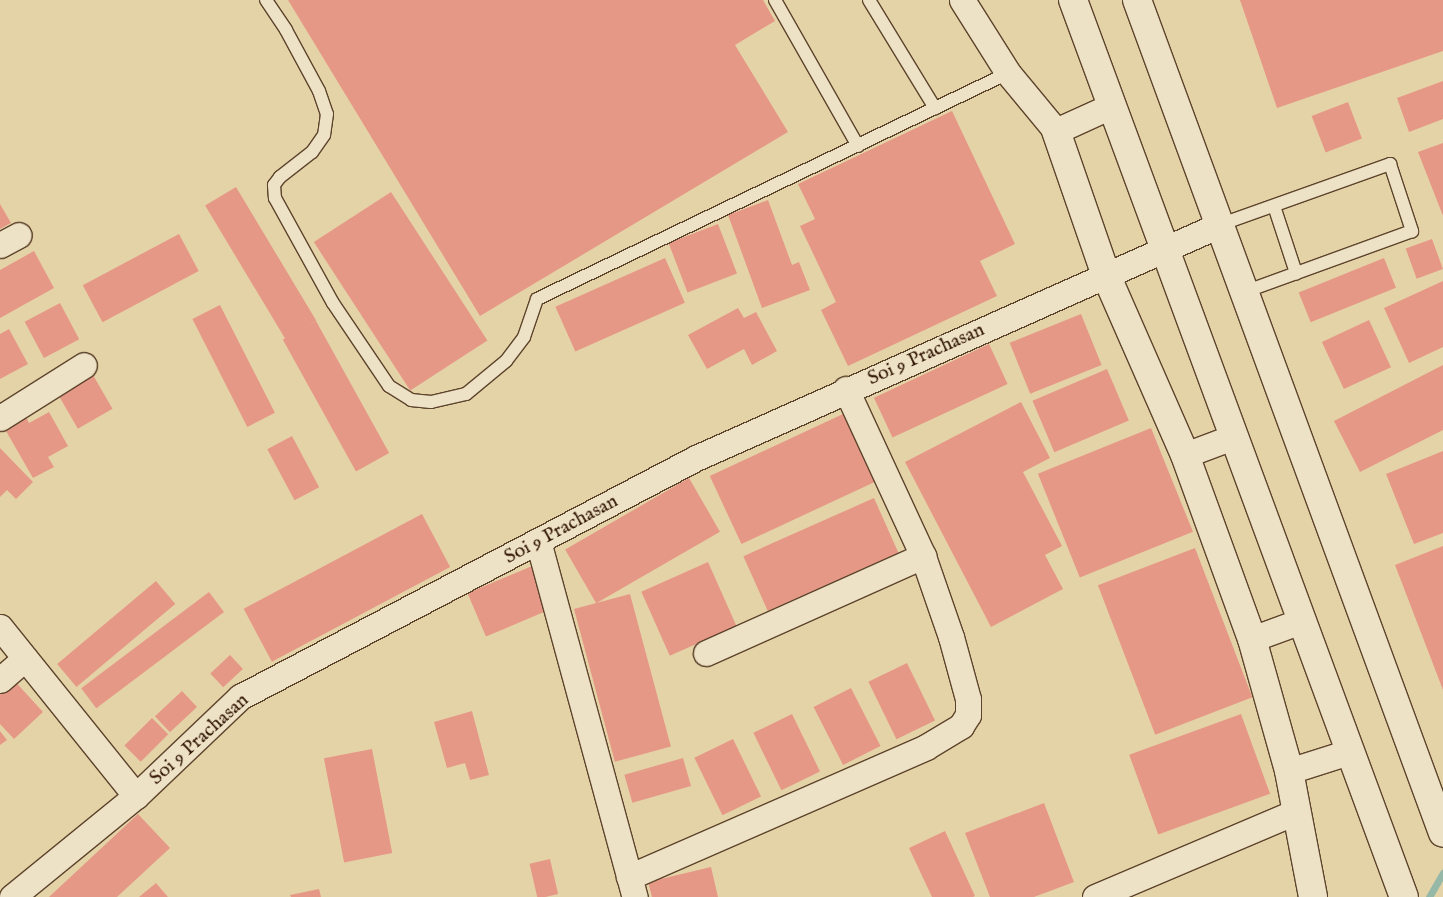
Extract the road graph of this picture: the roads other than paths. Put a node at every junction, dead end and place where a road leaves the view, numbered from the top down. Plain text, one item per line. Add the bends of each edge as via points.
1 (266, 0) edge
2 (775, 0) edge
3 (869, 0) edge
4 (962, 0) edge
5 (1073, 0) edge
6 (1137, 0) edge
7 (1008, 73) junction
8 (1111, 106) junction
9 (935, 108) junction
10 (1056, 131) junction
11 (858, 146) junction
12 (1274, 206) junction
13 (1220, 225) junction
14 (1164, 249) junction
15 (1296, 273) junction
16 (1106, 275) junction
17 (1244, 292) junction
18 (84, 364) dead end
19 (846, 389) junction
20 (0, 418) edge
21 (1233, 436) junction
22 (1185, 455) junction
23 (538, 541) junction
24 (923, 556) junction
25 (1301, 621) junction
26 (0, 627) edge
27 (1252, 639) junction
28 (706, 653) dead end
29 (25, 658) junction
30 (0, 680) edge
31 (1349, 752) junction
32 (1289, 770) junction
33 (136, 796) junction
34 (1295, 812) junction
35 (1443, 833) edge
36 (632, 887) edge
37 (21, 894) edge
38 (1095, 897) edge
39 (1313, 897) edge
40 (1404, 897) edge

1 - 11 lane via 319,91 327,114 324,135 312,152 280,178 274,186 275,198 338,310 389,386 411,400 447,400 472,388 506,361 524,337 537,299
2 - 11 lane
3 - 9 lane
4 - 7 street
5 - 8 main road
6 - 13 main road
7 - 9 lane
7 - 10 street
8 - 10 street
8 - 14 main road
9 - 11 lane
10 - 16 main road
12 - 13 lane
12 - 15 lane
12 - 15 lane via 1390,164 1412,231
13 - 14 street, Soi 9 Prachasan
13 - 17 main road
14 - 16 street, Soi 9 Prachasan
14 - 21 main road
15 - 17 lane
16 - 19 street, Soi 9 Prachasan
16 - 22 main road
17 - 35 main road
18 - 20 street
19 - 23 street, Soi 9 Prachasan via 696,458
19 - 24 street
21 - 22 street
21 - 25 main road
22 - 27 main road
23 - 33 street, Soi 9 Prachasan via 240,697
23 - 36 street
24 - 28 street
24 - 36 street via 968,699 968,715 962,726 926,747
25 - 27 street
25 - 31 main road
26 - 29 street
27 - 32 main road
29 - 30 street
29 - 33 street
31 - 32 street
31 - 40 main road
32 - 34 main road
33 - 37 street, Soi 9 Prachasan
34 - 38 street
34 - 39 main road

